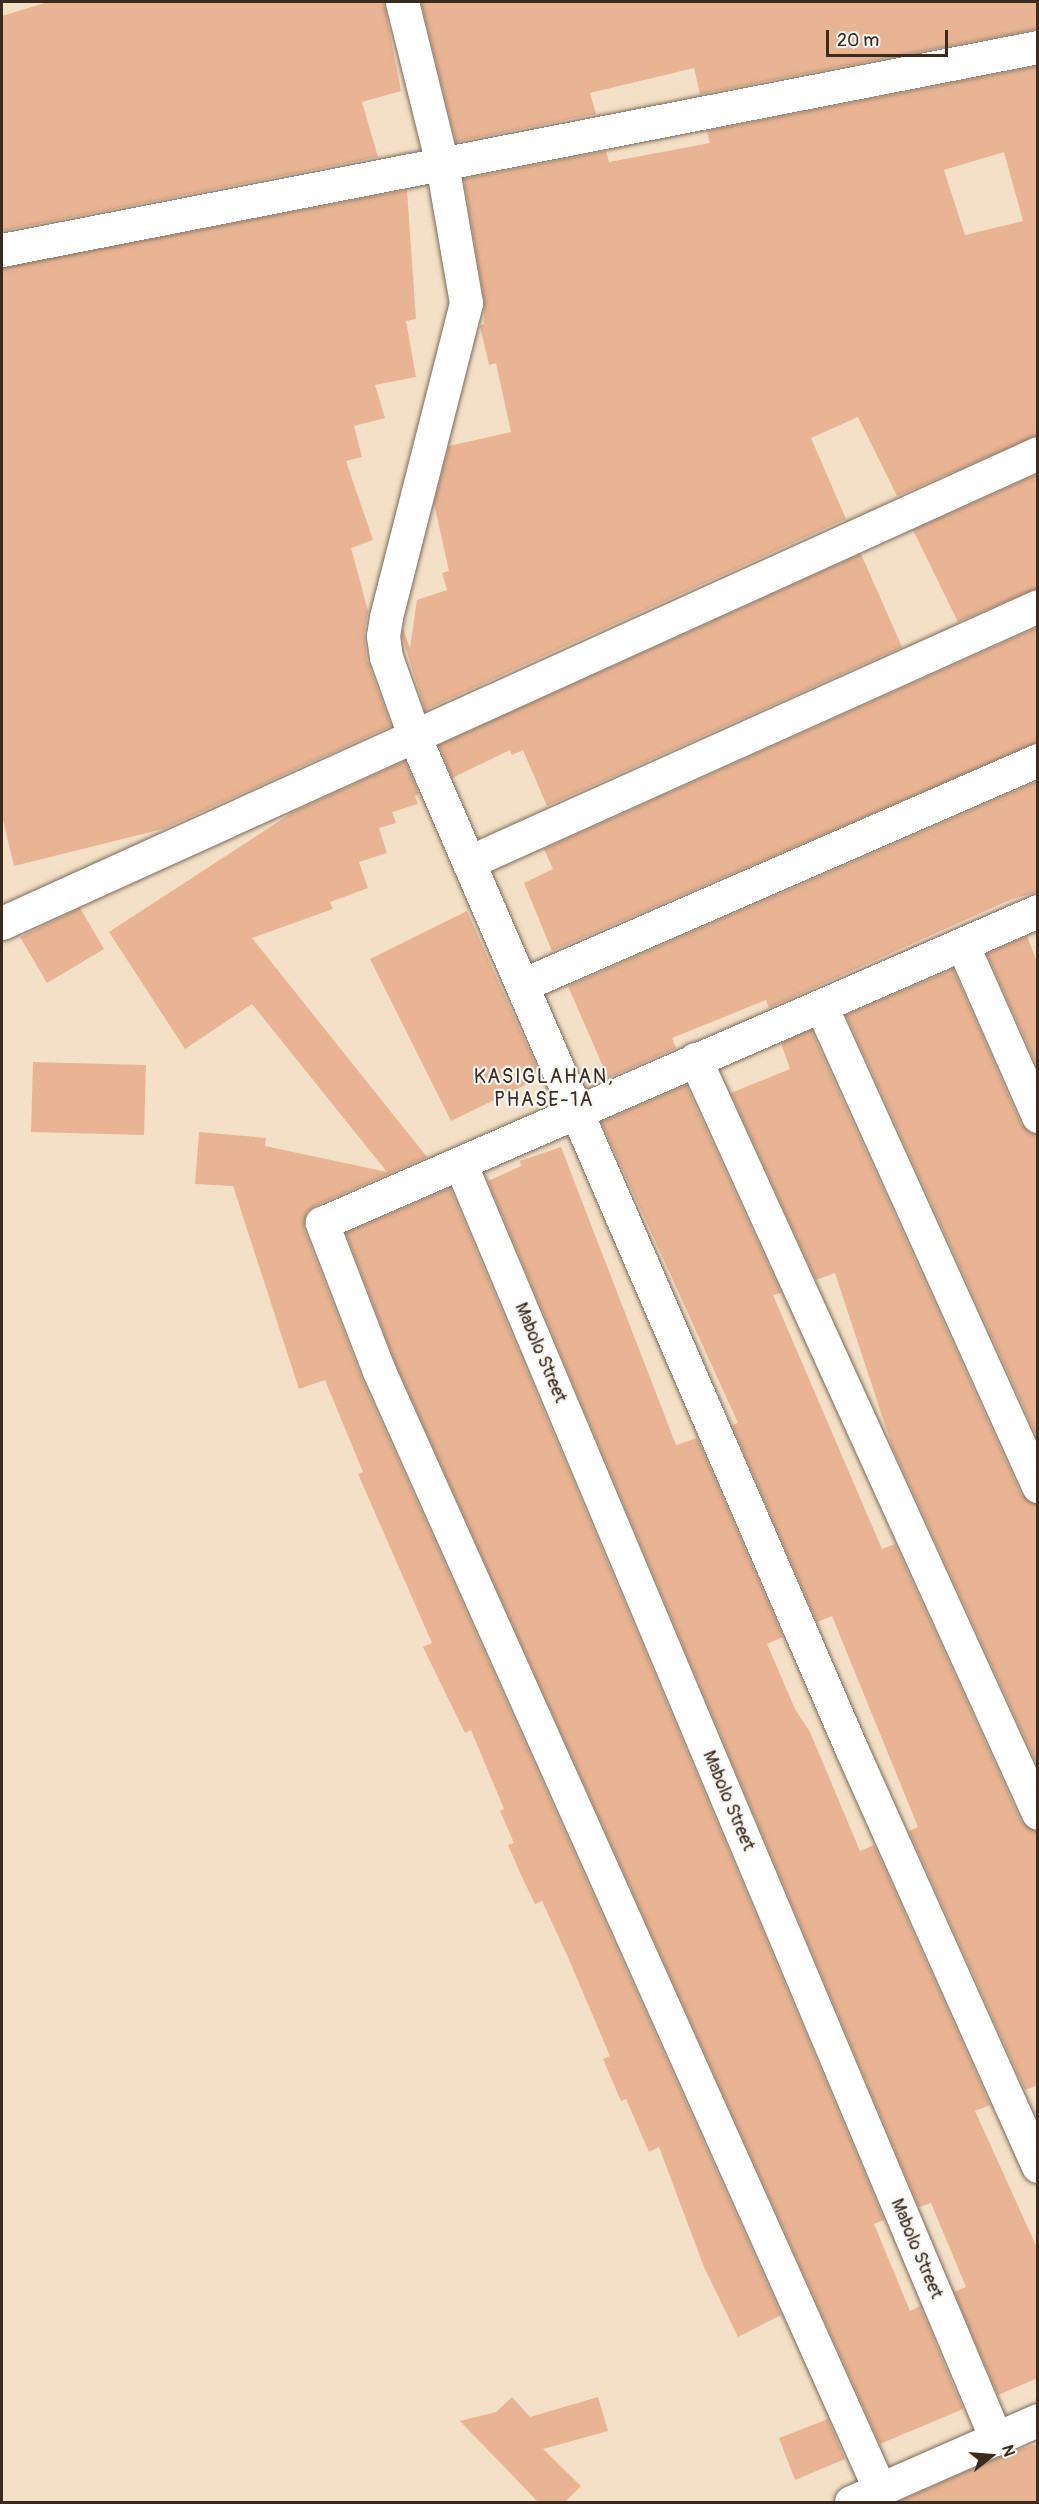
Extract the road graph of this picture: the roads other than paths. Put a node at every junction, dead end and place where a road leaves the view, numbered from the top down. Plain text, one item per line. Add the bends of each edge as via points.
1 (402, 2) edge
2 (1038, 47) edge
3 (442, 164) junction
4 (2, 250) edge
5 (1038, 453) edge
6 (1038, 606) edge
7 (415, 738) junction
8 (1038, 760) edge
9 (469, 862) junction
10 (1038, 911) edge
11 (3, 917) edge
12 (963, 945) junction
13 (522, 985) junction
14 (821, 1006) junction
15 (695, 1059) junction
16 (577, 1112) junction
17 (1038, 1116) edge
18 (460, 1162) junction
19 (1038, 1486) edge
20 (1038, 1813) edge
21 (1038, 2166) edge
22 (1038, 2420) edge
23 (996, 2439) junction
24 (865, 2496) edge

1 - 3 street
2 - 3 street
3 - 4 street
3 - 7 street via 466,303 416,490 383,636
5 - 7 street
6 - 9 street
7 - 9 street
7 - 11 street
8 - 13 street
9 - 13 street
10 - 12 street
12 - 14 street
12 - 17 street
13 - 16 street
14 - 15 street
14 - 19 street
15 - 16 street
15 - 20 street
16 - 18 street
16 - 21 street via 851,1748
18 - 23 street, Mabolo Street
18 - 24 street via 322,1223 379,1371
22 - 23 street
23 - 24 street

